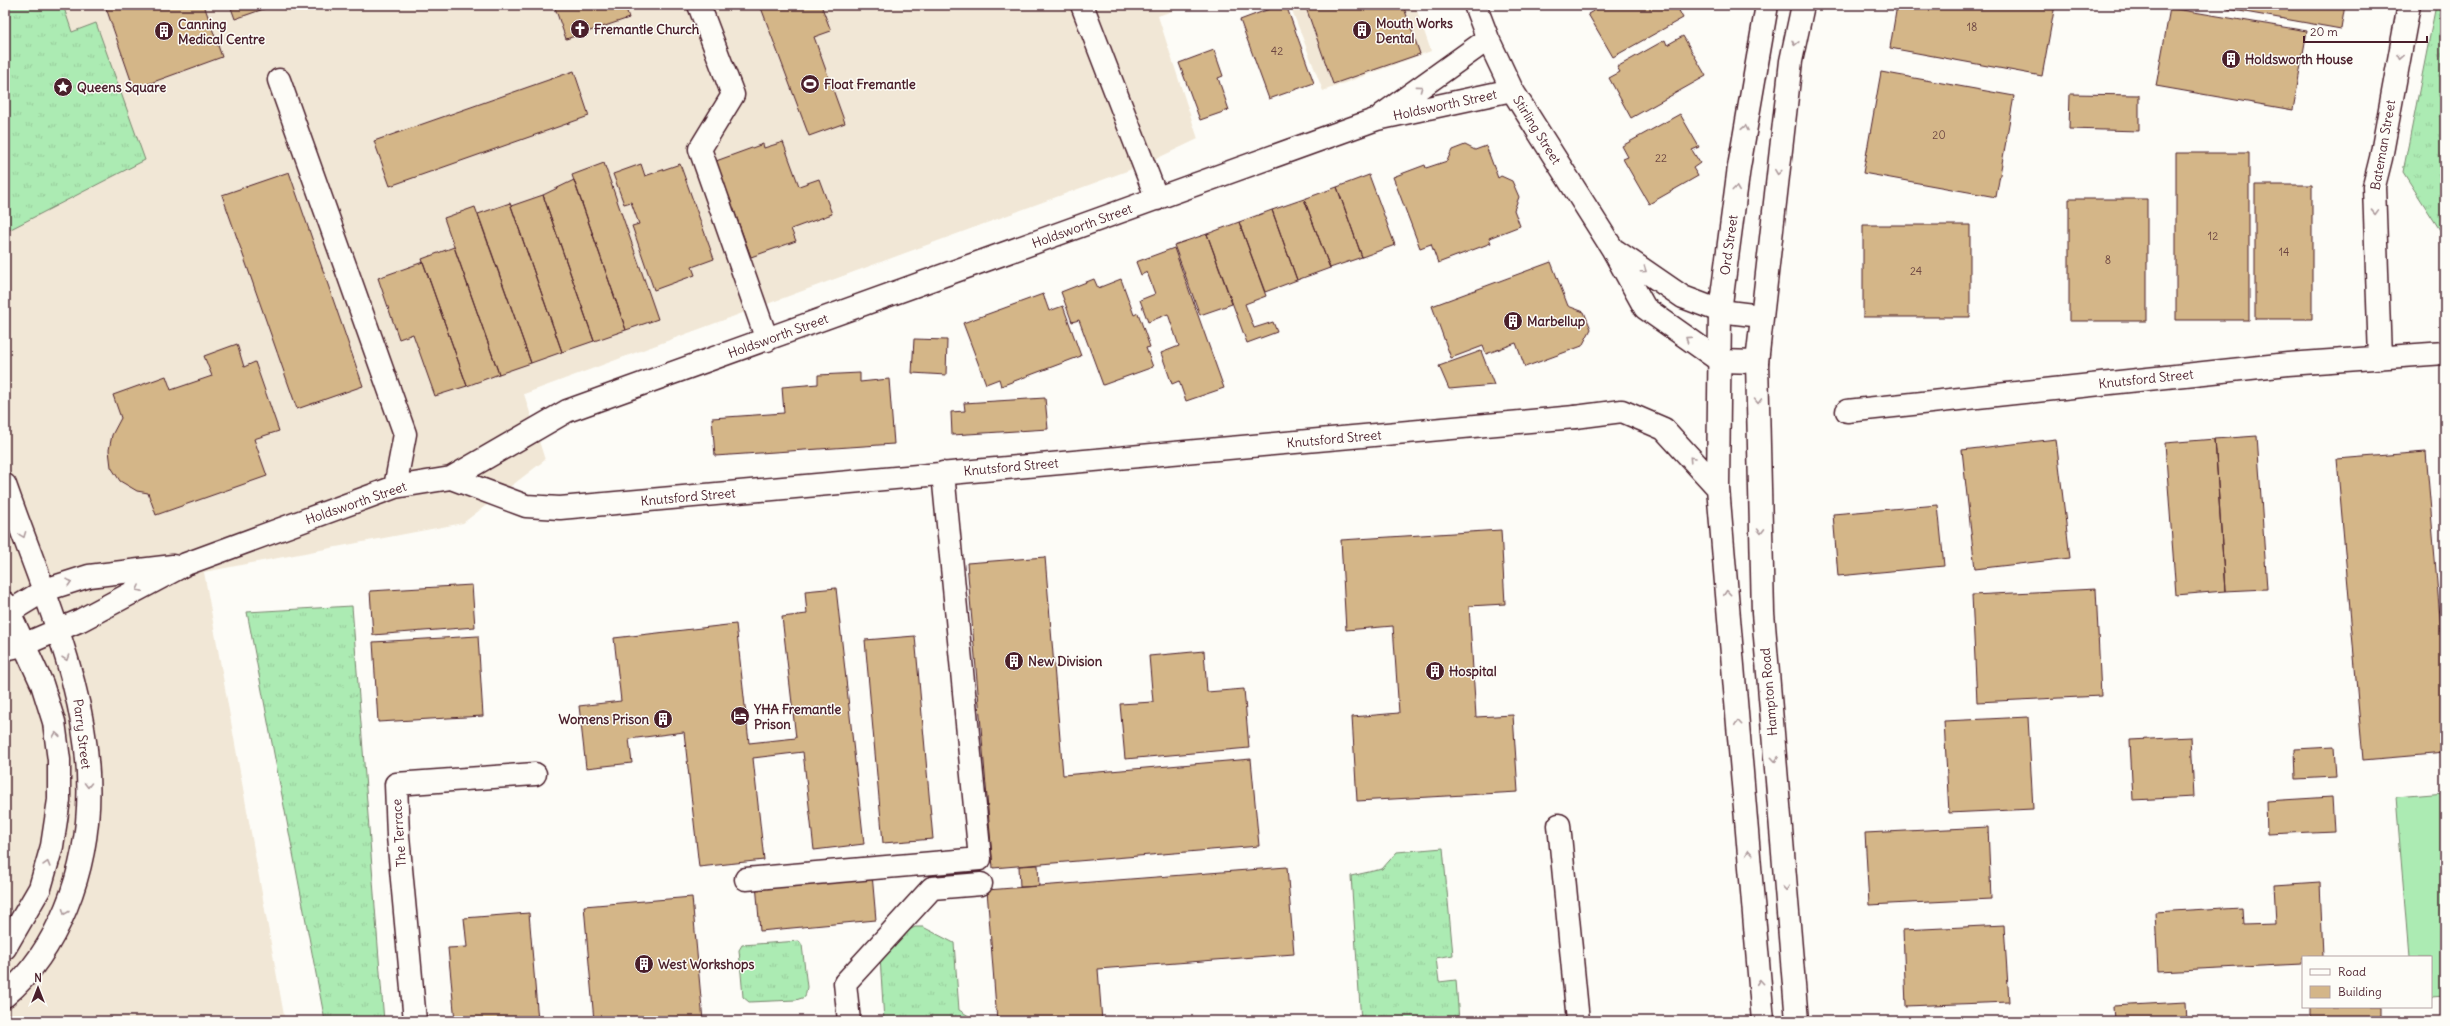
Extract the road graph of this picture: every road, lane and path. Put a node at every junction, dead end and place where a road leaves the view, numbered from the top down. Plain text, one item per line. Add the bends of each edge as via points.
1 (699, 5) edge
2 (1082, 5) edge
3 (1474, 5) edge
4 (1767, 5) edge
5 (1804, 5) edge
6 (2409, 5) edge
7 (1488, 40) junction
8 (279, 80) dead end
9 (1512, 90) junction
10 (1377, 119) junction
11 (1157, 199) junction
12 (1612, 248) junction
13 (1720, 311) junction
14 (1761, 316) junction
15 (767, 340) junction
16 (2445, 353) edge
17 (2380, 358) junction
18 (1720, 361) junction
19 (1757, 362) junction
20 (1847, 412) dead end
21 (943, 474) junction
22 (451, 478) junction
23 (5, 485) edge
24 (395, 487) junction
25 (1718, 488) junction
26 (186, 564) junction
27 (45, 590) junction
28 (7, 607) edge
29 (57, 630) junction
30 (14, 647) edge
31 (535, 774) dead end
32 (1559, 825) dead end
33 (746, 879) dead end
34 (982, 884) dead end
35 (5, 948) edge
36 (5, 996) edge
37 (415, 1021) edge
38 (849, 1021) edge
39 (1578, 1021) edge
40 (1763, 1021) edge
41 (1797, 1021) edge

1 - 15 street via 732,95 700,149
2 - 11 street
3 - 7 street, Stirling Street
13 -> 4 street, Ord Street via 1739,167
5 -> 14 street via 1791,61
6 -> 17 street, Bateman Street via 2374,186
7 - 9 street, Stirling Street
10 -> 7 street, Holdsworth Street
8 - 24 street via 405,434
9 - 10 street, Holdsworth Street
9 - 12 street, Stirling Street
10 - 11 street, Holdsworth Street
11 - 15 street, Holdsworth Street
12 -> 13 street, Stirling Street via 1683,297
18 -> 12 street, Stirling Street via 1645,308
13 - 14 street, Stirling Street
13 - 18 street, Ord Street
14 - 19 street
15 - 22 street, Holdsworth Street via 567,412
16 - 17 street, Knutsford Street
17 - 20 street, Knutsford Street via 2288,364
18 - 19 street
18 - 25 street, Ord Street
19 -> 41 street, Hampton Road via 1762,613
21 - 22 street, Knutsford Street via 560,508 526,506
25 -> 21 street, Knutsford Street via 1664,428 1622,412
21 - 33 street via 980,859
22 - 24 street, Holdsworth Street
23 -> 27 street, Parry Street
24 - 26 street, Holdsworth Street
40 -> 25 street
27 -> 26 street, Holdsworth Street via 89,576
26 -> 29 street, Holdsworth Street
27 - 28 street, Holdsworth Street
27 - 29 street, Parry Street
28 - 30 street, Parry Street
29 - 30 street, Holdsworth Street
29 -> 36 street, Parry Street via 82,716 88,758 86,846 77,881 57,930 25,979
35 -> 30 street, Parry Street via 40,888 52,846 59,800 59,760 54,722 42,684
31 - 37 street, The Terrace via 396,784 398,836
32 - 39 street
34 - 38 street via 932,888 845,983

